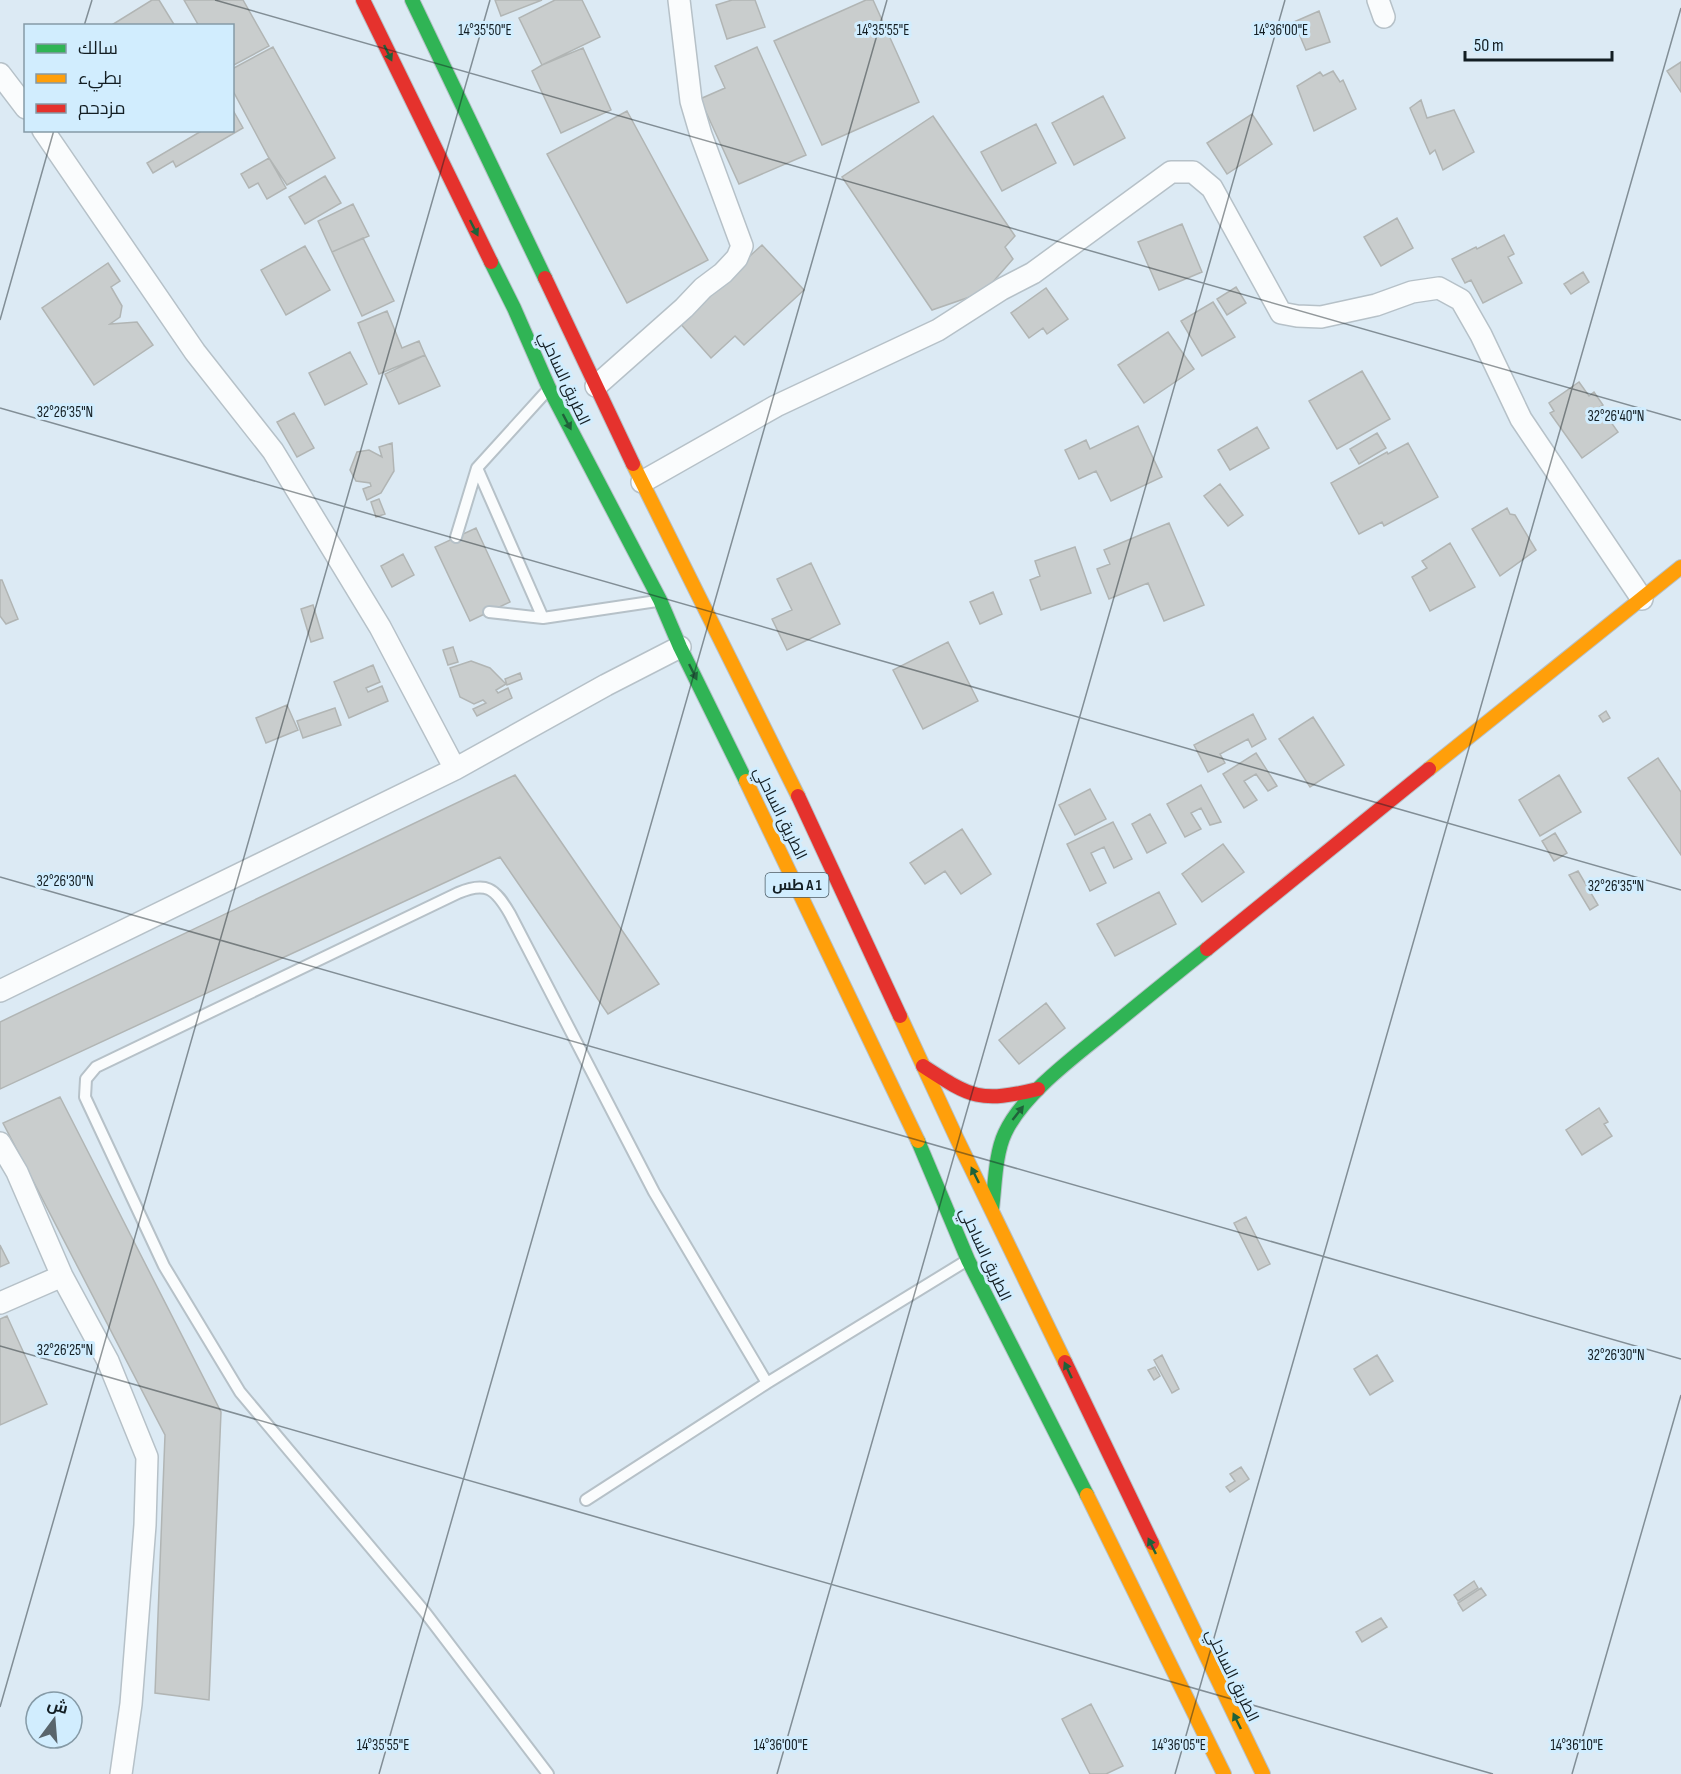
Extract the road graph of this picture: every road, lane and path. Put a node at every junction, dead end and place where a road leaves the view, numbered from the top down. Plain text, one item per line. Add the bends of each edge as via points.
1 (363, 0) edge
2 (412, 0) edge
3 (679, 0) edge
4 (0, 74) edge
5 (24, 105) edge
6 (44, 132) edge
7 (596, 386) junction
8 (549, 388) junction
9 (477, 468) junction
10 (642, 482) junction
11 (456, 537) dead end
12 (1681, 567) edge
13 (1642, 599) junction
14 (660, 600) junction
15 (489, 612) dead end
16 (543, 618) junction
17 (680, 647) junction
18 (455, 769) junction
19 (0, 992) edge
20 (923, 1066) junction
21 (1038, 1089) junction
22 (0, 1143) edge
23 (992, 1209) junction
24 (968, 1260) junction
25 (62, 1276) junction
26 (0, 1303) edge
27 (767, 1383) junction
28 (586, 1500) dead end
29 (121, 1774) edge
30 (548, 1774) edge
31 (1224, 1774) edge
32 (1263, 1774) edge

1 -> 8 main road, الطريق الساحلي / طس A 1 via 514,308
2 - 7 main road, الطريق الساحلي / طس A 1
3 - 7 street via 691,101 742,246 723,273
4 - 5 street
6 - 18 street via 195,352 273,451 380,627
7 - 10 main road, الطريق الساحلي / طس A 1
8 - 9 lane
8 -> 14 main road, الطريق الساحلي / طس A 1
9 - 11 lane
9 - 16 lane
10 - 13 street via 776,406 938,330 1033,273 1171,172 1193,172 1212,188 1281,313 1321,317 1439,288 1461,300 1521,419
10 - 20 main road, الطريق الساحلي / طس A 1
12 - 13 main road
13 - 21 main road
14 - 16 lane
14 - 17 main road, الطريق الساحلي / طس A 1
15 - 16 lane
17 - 18 street
17 -> 24 main road, الطريق الساحلي / طس A 1 via 779,834
18 - 19 street
20 - 21 main road via 977,1096 1014,1095
23 -> 20 main road, الطريق الساحلي / طس A 1
23 -> 21 main road via 1004,1135
22 - 25 street via 17,1172
32 -> 23 main road, الطريق الساحلي / طس A 1
24 - 27 lane
24 - 31 main road, الطريق الساحلي / طس A 1
25 - 26 street
25 - 29 street via 108,1361 147,1457 131,1704
27 - 28 lane
27 - 30 lane via 654,1191 510,914 491,890 474,886 458,893 96,1067 86,1079 85,1097 164,1266 240,1392 424,1611

